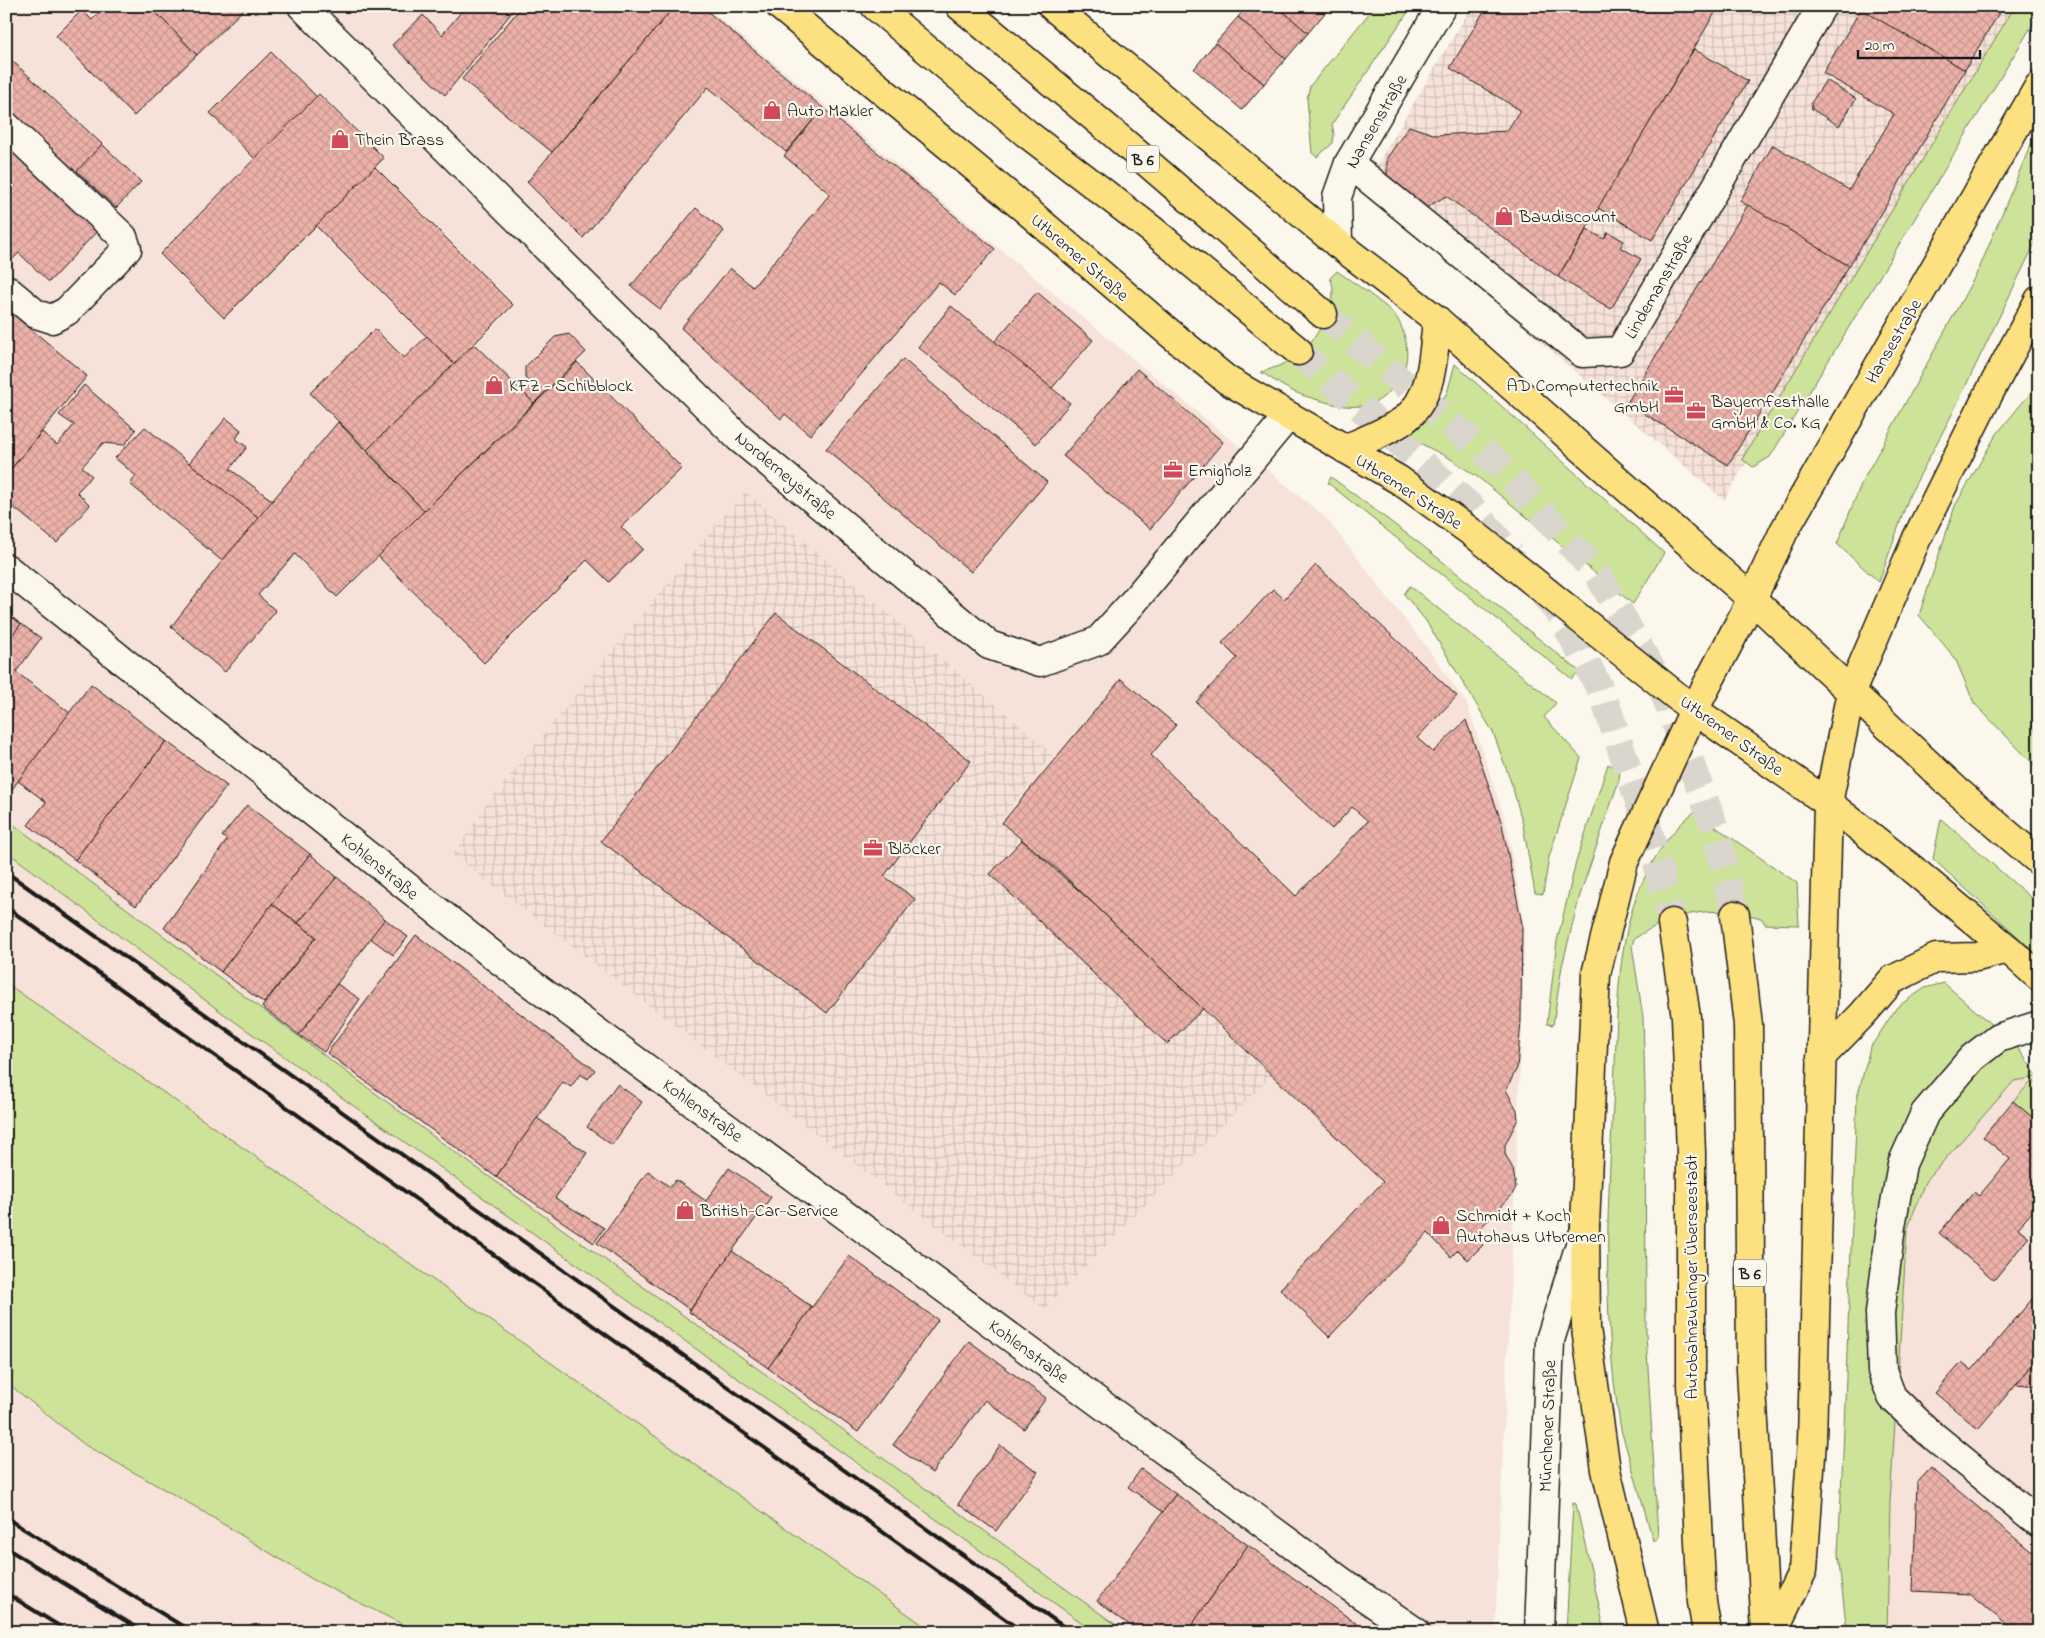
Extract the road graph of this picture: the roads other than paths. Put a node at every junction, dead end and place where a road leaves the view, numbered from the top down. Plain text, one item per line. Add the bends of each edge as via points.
1 (302, 6) edge
2 (780, 6) edge
3 (875, 6) edge
4 (960, 6) edge
5 (1052, 6) edge
6 (1442, 6) edge
7 (1822, 6) edge
8 (2039, 86) edge
9 (6, 126) edge
10 (1349, 163) junction
11 (1338, 244) junction
12 (6, 290) edge
13 (2039, 300) edge
14 (1323, 314) tunnel mouth
15 (1437, 320) junction
16 (1298, 351) tunnel mouth
17 (1288, 416) junction
18 (1345, 450) junction
19 (6, 568) edge
20 (1752, 599) junction
21 (1851, 692) junction
22 (1694, 710) junction
23 (1828, 803) junction
24 (2039, 861) edge
25 (1735, 915) tunnel mouth
26 (1672, 924) tunnel mouth
27 (2008, 948) junction
28 (2039, 977) edge
29 (2039, 1025) edge
30 (1821, 1057) junction
31 (1585, 1226) junction
32 (2039, 1523) edge
33 (1416, 1632) edge
34 (1539, 1632) edge
35 (1645, 1632) edge
36 (1706, 1632) edge
37 (1766, 1632) edge
38 (1773, 1632) edge

1 - 17 street, Norderneystraße via 739,438 989,645 1040,662 1098,641
2 - 17 main road, Utbremer Straße via 1227,380
3 - 16 main road via 1026,133 1151,229
4 - 14 main road, B 6
5 - 11 main road
6 - 10 street, Nansenstraße
7 - 10 street, Lindemanstraße via 1620,351 1582,353
8 - 20 main road, Hansestraße via 1784,531
9 - 12 street via 123,237 127,248 68,311 52,319 36,314
10 - 11 street, Nansenstraße via 1337,197
11 - 15 main road
13 - 21 main road via 1917,538
15 - 18 main road via 1430,378 1419,403 1404,419
15 - 20 main road
17 - 18 main road, Utbremer Straße
18 - 22 main road, Utbremer Straße via 1399,480 1474,534
19 - 33 street, Kohlenstraße via 494,956 1341,1581
20 - 21 main road
20 - 22 main road, Hansestraße
21 - 23 main road
21 - 24 main road via 1956,790
22 - 23 main road, Utbremer Straße
22 - 31 main road via 1624,862 1596,974
23 - 27 main road, Utbremer Straße
23 - 30 main road
25 - 37 main road, B 6 via 1748,1025 1751,1370
26 - 36 main road, Autobahnzubringer Überseestadt via 1686,1017 1691,1153 1691,1384
27 - 28 main road, Utbremer Straße
27 - 30 main road via 1977,957 1936,958 1892,980
29 - 32 street via 1998,1038 1972,1058 1925,1113 1902,1164 1880,1312 1882,1371 1892,1397 1925,1429
30 - 38 main road via 1812,1441 1803,1570
31 - 34 street, Münchener Straße via 1550,1340
31 - 35 main road via 1586,1328 1606,1470

